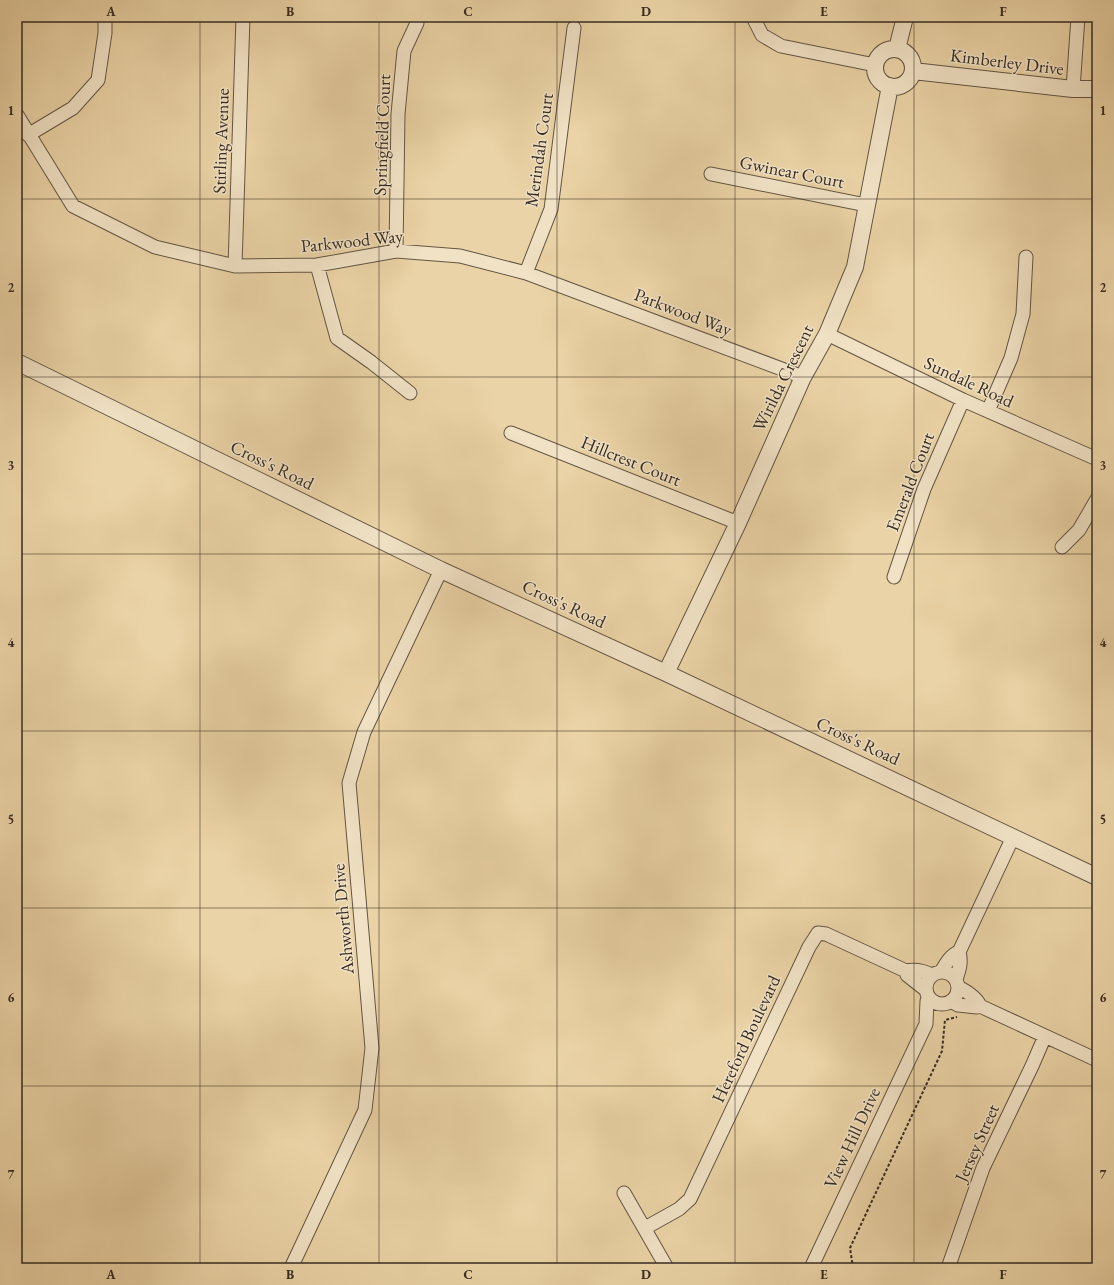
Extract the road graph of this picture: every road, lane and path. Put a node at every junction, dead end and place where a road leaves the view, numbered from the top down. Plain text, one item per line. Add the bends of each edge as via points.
1 (105, 17) edge
2 (243, 17) edge
3 (753, 17) edge
4 (905, 17) edge
5 (1078, 17) edge
6 (417, 23) dead end
7 (574, 28) dead end
8 (897, 49) junction
9 (876, 65) junction
10 (913, 71) junction
11 (890, 86) junction
12 (1073, 89) junction
13 (1097, 89) edge
14 (17, 115) edge
15 (28, 135) junction
16 (711, 174) dead end
17 (866, 205) junction
18 (396, 251) junction
19 (1026, 257) dead end
20 (317, 264) junction
21 (235, 266) junction
22 (526, 273) junction
23 (827, 334) junction
24 (17, 362) edge
25 (803, 377) junction
26 (410, 393) dead end
27 (963, 400) junction
28 (988, 411) junction
29 (511, 433) dead end
30 (1097, 460) edge
31 (1097, 499) edge
32 (738, 523) junction
33 (1062, 548) dead end
34 (441, 570) junction
35 (894, 577) dead end
36 (666, 673) junction
37 (1013, 837) junction
38 (1097, 877) edge
39 (959, 952) junction
40 (906, 971) junction
41 (936, 973) junction
42 (957, 983) junction
43 (927, 994) junction
44 (947, 1003) junction
45 (980, 1006) junction
46 (926, 1024) junction
47 (1045, 1036) junction
48 (1097, 1060) edge
49 (624, 1193) dead end
50 (645, 1228) junction
51 (291, 1268) edge
52 (667, 1268) edge
53 (811, 1268) edge
54 (853, 1268) edge
55 (948, 1268) edge

1 - 15 street via 98,80 72,108
2 - 21 street, Stirling Avenue
3 - 9 street via 762,35 781,46
4 - 8 street
5 - 12 street
6 - 18 street, Springfield Court via 404,51 398,114
7 - 22 street, Merindah Court via 550,210
8 - 9 street via 883,52
8 - 10 street via 910,57
9 - 11 street via 880,81
10 - 11 street via 905,83
10 - 12 street, Kimberley Drive
11 - 17 street, Wirilda Crescent
12 - 13 street, Kimberley Drive
14 - 15 street, Parkwood Way
15 - 21 street, Parkwood Way via 73,206 155,248
16 - 17 street, Gwinear Court
17 - 23 street, Wirilda Crescent via 855,267
18 - 20 street, Parkwood Way
18 - 22 street, Parkwood Way via 460,256
19 - 28 street via 1023,314 1011,358
20 - 21 street, Parkwood Way
20 - 26 street via 337,338
22 - 25 street, Parkwood Way
23 - 25 street, Wirilda Crescent
23 - 27 street, Sundale Road
24 - 34 street, Cross's Road
25 - 32 street, Wirilda Crescent
27 - 28 street, Sundale Road
27 - 35 street, Emerald Court via 924,489
28 - 30 street, Sundale Road
29 - 32 street, Hillcrest Court
31 - 33 street via 1080,530
32 - 36 street, Wirilda Crescent
34 - 36 street, Cross's Road
34 - 51 street, Ashworth Drive via 364,732 349,783 372,1048 365,1110
36 - 37 street, Cross's Road
37 - 38 street, Cross's Road
37 - 39 street
39 - 41 street
39 - 42 street
40 - 41 street, Hereford Boulevard
40 - 43 street, Hereford Boulevard
40 - 50 street, Hereford Boulevard via 826,934 818,933 809,947 690,1199 679,1209
41 - 42 street via 949,973
41 - 43 street via 927,981
42 - 44 street via 956,995
42 - 45 street
43 - 44 street via 935,1003
43 - 46 street, View Hill Drive
44 - 45 street
44 - 46 street, View Hill Drive
45 - 47 street
45 - 54 path via 963,1016 945,1020 942,1051 850,1248
46 - 53 street, View Hill Drive
47 - 48 street
47 - 55 street, Jersey Street via 983,1168
49 - 50 street
50 - 52 street

